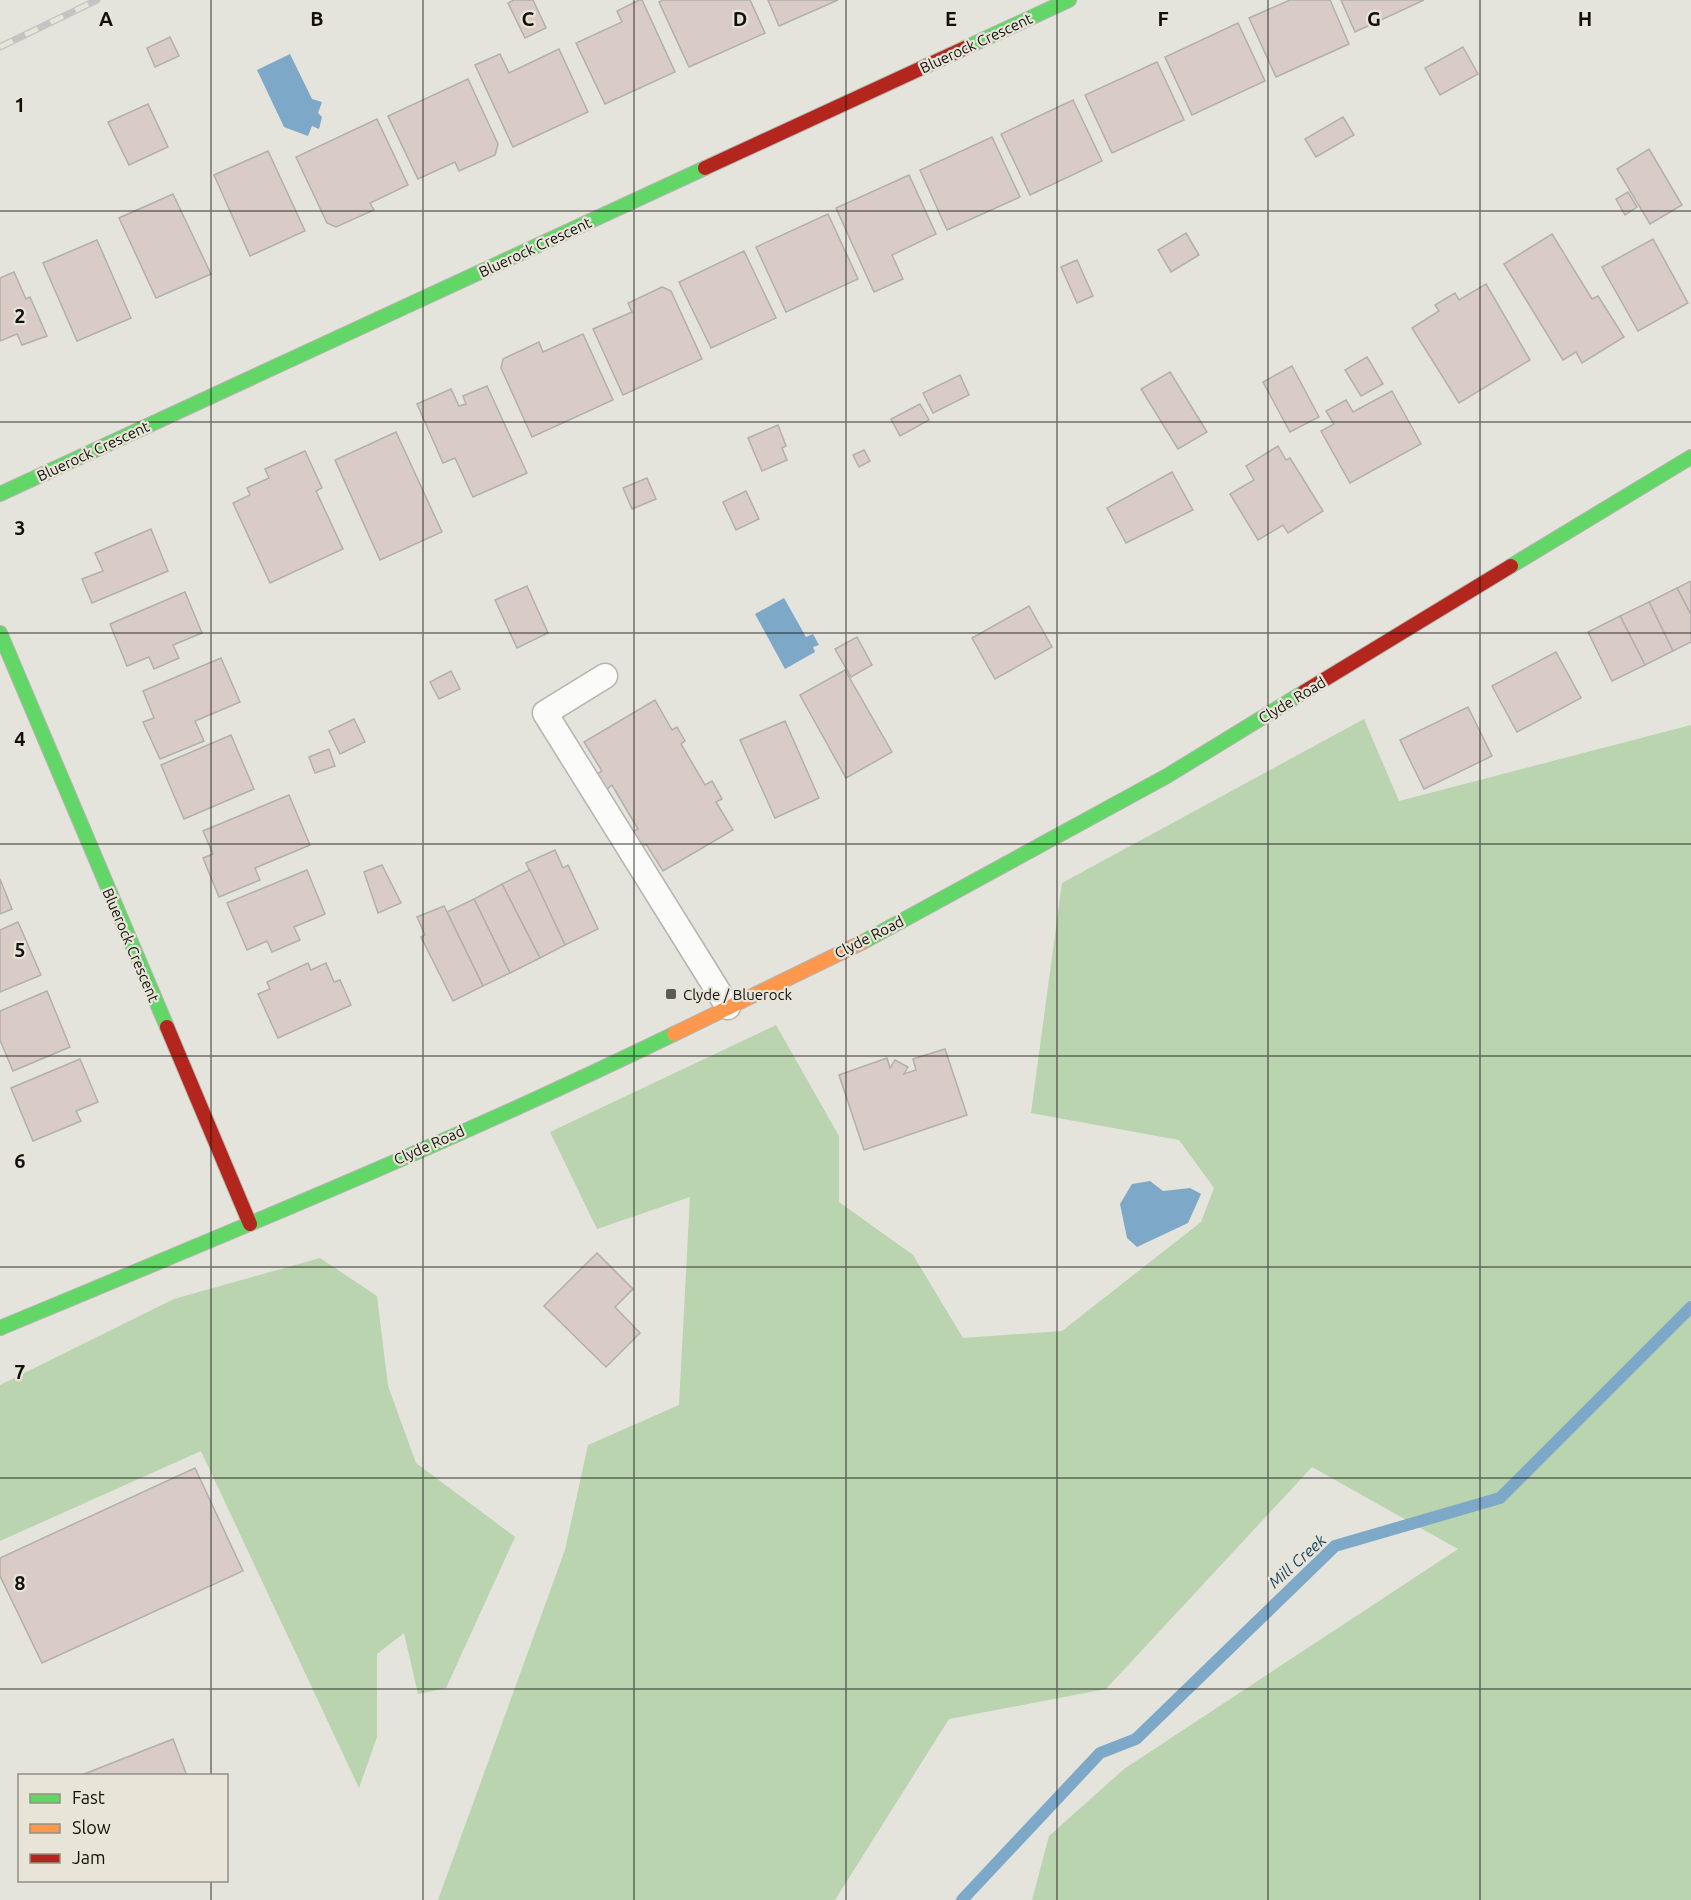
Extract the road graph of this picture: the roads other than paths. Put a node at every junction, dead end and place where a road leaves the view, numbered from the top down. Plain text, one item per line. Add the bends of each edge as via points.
1 (1069, 0) edge
2 (1691, 457) edge
3 (0, 494) edge
4 (0, 633) edge
5 (605, 676) dead end
6 (728, 1007) junction
7 (250, 1224) junction
8 (0, 1328) edge

1 - 3 main road, Bluerock Crescent
2 - 6 main road, Clyde Road via 1167,776 878,934
4 - 7 main road, Bluerock Crescent
5 - 6 lane via 545,714
6 - 7 main road, Clyde Road via 589,1075
7 - 8 main road, Clyde Road

